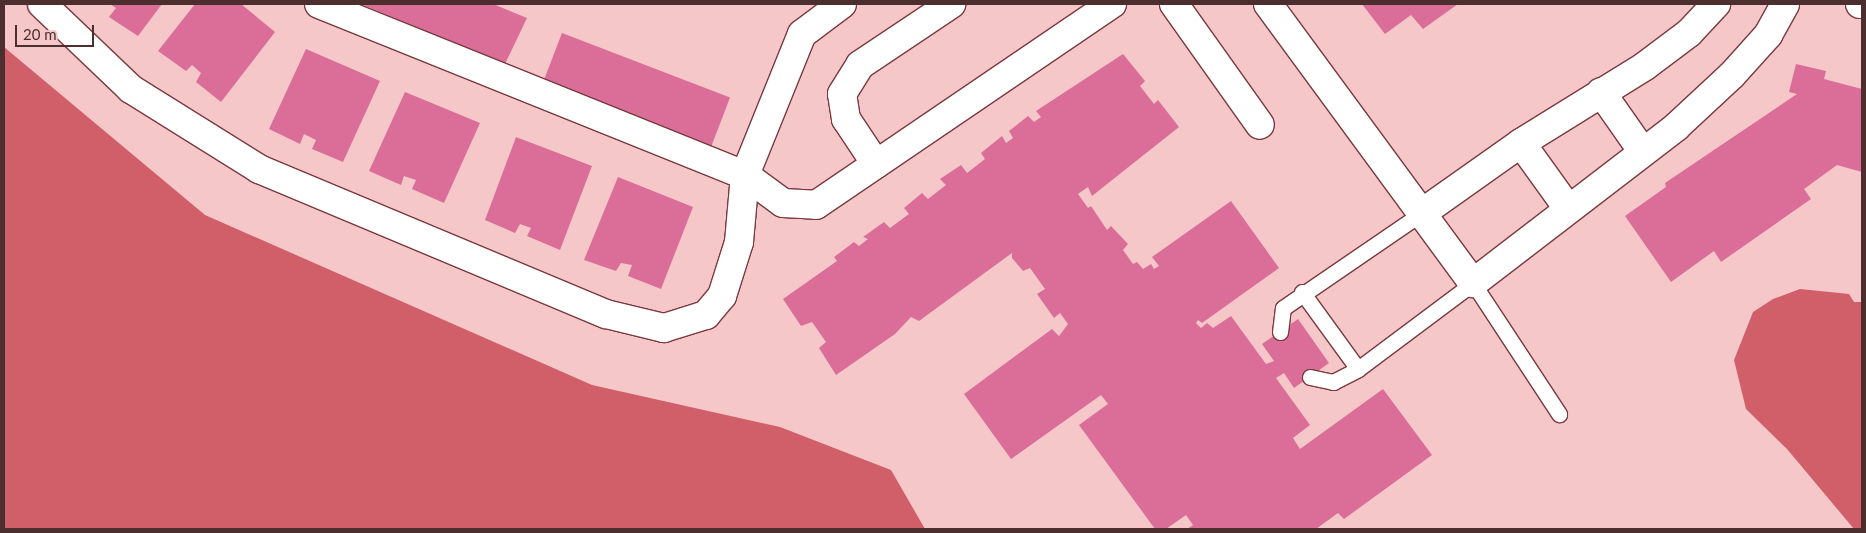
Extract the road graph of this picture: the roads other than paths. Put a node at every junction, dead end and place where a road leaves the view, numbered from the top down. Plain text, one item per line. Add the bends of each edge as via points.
1 (42, 4) edge
2 (319, 4) edge
3 (842, 4) edge
4 (951, 4) edge
5 (1112, 4) edge
6 (1174, 4) edge
7 (1268, 4) edge
8 (1716, 4) edge
9 (1785, 4) edge
10 (1602, 92) junction
11 (1260, 124) dead end
12 (1521, 143) junction
13 (1643, 152) junction
14 (876, 164) junction
15 (745, 175) junction
16 (1567, 208) junction
17 (1422, 213) junction
18 (1473, 283) junction
19 (1302, 292) junction
20 (1280, 332) dead end
21 (1358, 369) junction
22 (1310, 377) dead end
23 (1559, 414) dead end

1 - 15 street via 131,89 259,169 606,314 664,328 706,314 722,296 739,242
2 - 15 street
3 - 15 street via 802,34
4 - 14 street via 860,65 842,94 846,118
5 - 14 street
6 - 11 street
7 - 17 street
8 - 10 street via 1689,33
9 - 13 street via 1768,34 1732,75 1676,127
10 - 12 street
10 - 13 street
12 - 16 street
12 - 17 street
13 - 16 street
14 - 15 street via 816,206 783,203
16 - 18 street
17 - 18 street
17 - 19 lane
18 - 21 lane
18 - 23 lane
19 - 20 lane via 1283,308
19 - 21 lane
21 - 22 lane via 1332,382

